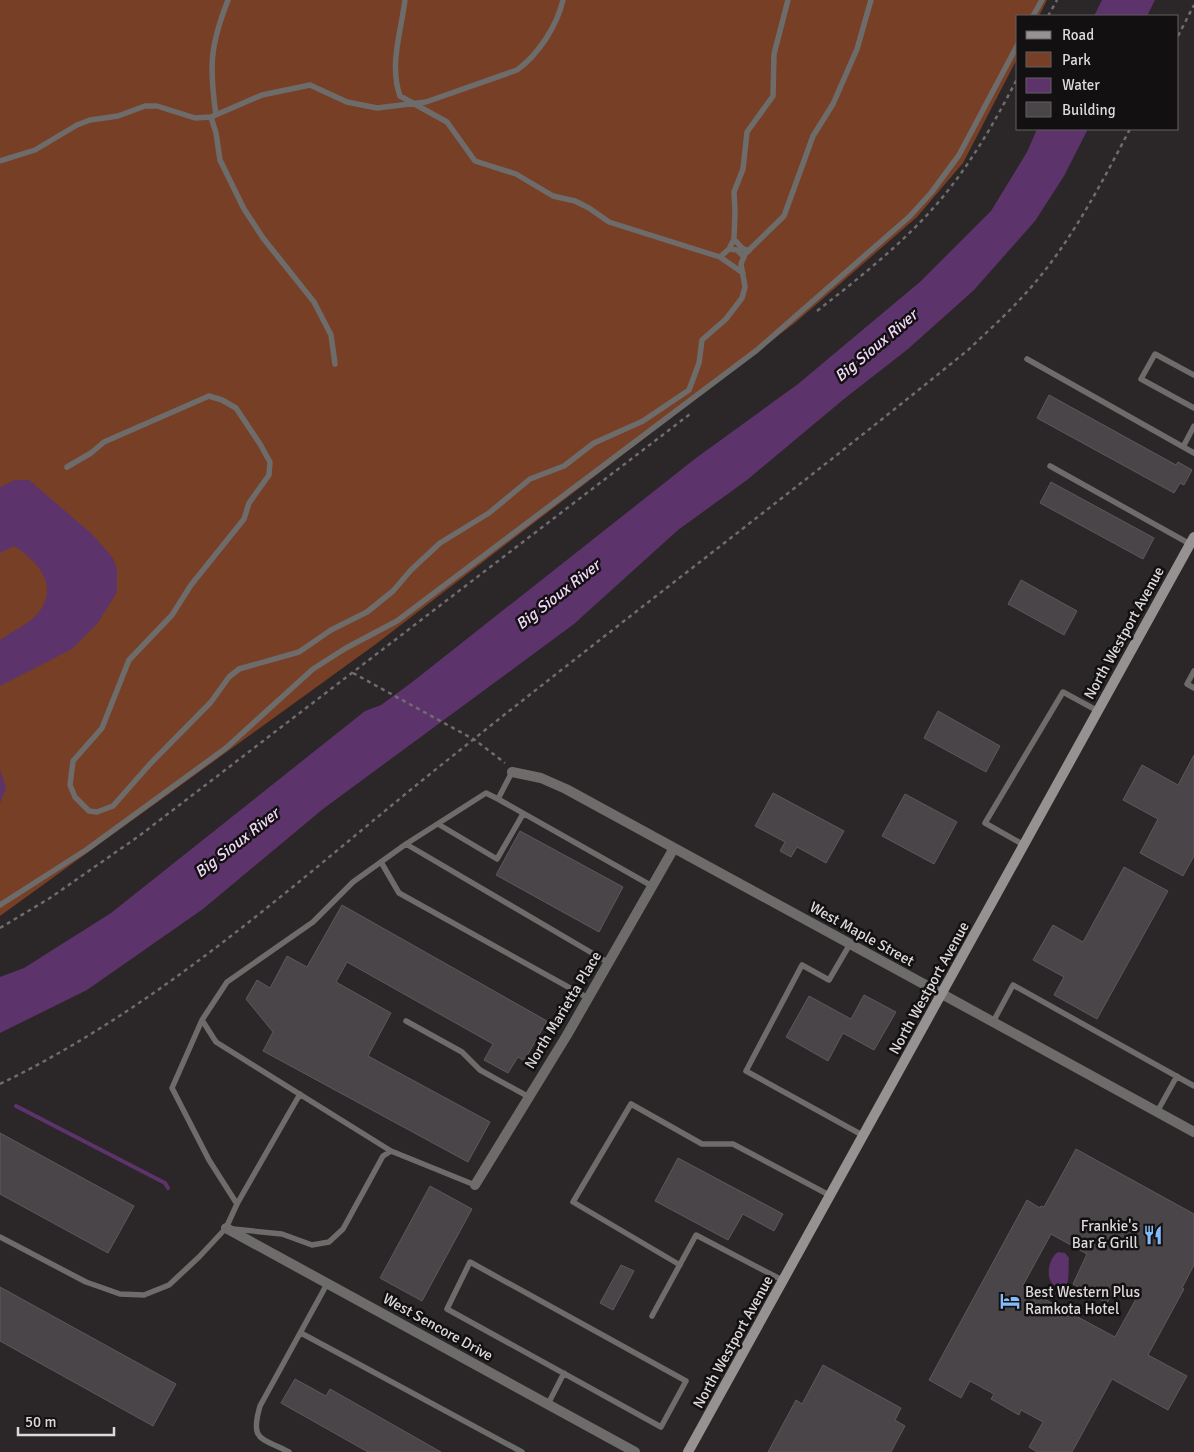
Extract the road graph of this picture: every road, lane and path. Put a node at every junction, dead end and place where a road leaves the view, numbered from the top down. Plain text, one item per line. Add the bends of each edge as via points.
1 (228, 0) edge
2 (405, 0) edge
3 (563, 0) edge
4 (788, 0) edge
5 (871, 0) edge
6 (1042, 0) edge
7 (1057, 0) edge
8 (1194, 5) edge
9 (1034, 15) edge
10 (1049, 15) edge
11 (1179, 34) edge
12 (1016, 48) edge
13 (414, 104) junction
14 (214, 116) junction
15 (1129, 130) edge
16 (0, 161) edge
17 (734, 239) junction
18 (729, 249) junction
19 (749, 251) junction
20 (720, 257) junction
21 (744, 257) junction
22 (743, 274) junction
23 (1028, 359) dead end
24 (335, 364) dead end
25 (1194, 375) edge
26 (1194, 408) edge
27 (1194, 426) edge
28 (1183, 447) junction
29 (1194, 453) edge
30 (67, 466) dead end
31 (1050, 466) dead end
32 (1192, 541) edge
33 (1194, 671) edge
34 (1194, 688) edge
35 (1098, 711) junction
36 (475, 740) junction
37 (512, 772) junction
38 (498, 800) junction
39 (523, 814) junction
40 (438, 824) junction
41 (406, 844) junction
42 (1024, 845) junction
43 (674, 848) junction
44 (381, 862) junction
45 (652, 886) junction
46 (0, 905) edge
47 (0, 928) edge
48 (850, 944) junction
49 (609, 963) junction
50 (942, 994) junction
51 (588, 998) junction
52 (202, 1020) junction
53 (406, 1021) dead end
54 (993, 1022) junction
55 (1176, 1076) junction
56 (0, 1084) edge
57 (1194, 1086) edge
58 (300, 1094) junction
59 (529, 1097) junction
60 (1157, 1112) junction
61 (1194, 1132) edge
62 (864, 1136) junction
63 (391, 1151) junction
64 (474, 1185) joint
65 (831, 1196) junction
66 (237, 1204) junction
67 (226, 1228) junction
68 (0, 1237) edge
69 (680, 1265) junction
70 (784, 1281) junction
71 (328, 1284) junction
72 (652, 1316) dead end
73 (300, 1332) junction
74 (564, 1373) junction
75 (548, 1404) junction
76 (289, 1452) edge
77 (522, 1452) edge
78 (635, 1452) edge
79 (688, 1452) edge

1 - 14 lane via 211,54
2 - 13 lane via 395,60 396,82 400,96
3 - 13 lane via 560,12 540,47 517,70
4 - 17 lane via 774,54 773,96 747,132 743,169 735,186
5 - 19 lane via 853,57 833,104 812,136 784,216
6 - 9 lane
7 - 10 path
8 - 11 path
12 - 46 lane via 959,155 931,193 909,217 757,350 397,620 313,669 226,748 165,793 86,850
13 - 14 lane via 377,108 347,102 310,85 262,95
13 - 20 lane via 447,122 475,161 516,174 553,196 589,208 609,222
14 - 16 lane via 195,118 157,106 145,106 118,116 90,120 35,150
14 - 24 lane via 220,160 262,238 314,302 331,335
15 - 36 path via 1049,266 968,350
17 - 18 lane
17 - 19 lane
18 - 20 lane
18 - 21 lane via 737,250
19 - 21 lane
20 - 22 lane
21 - 22 lane via 741,264
22 - 30 lane via 745,287 742,298 726,319 702,340 699,363 689,390 643,421 594,444 564,466 530,479 489,513 440,543 393,591 366,612 299,652 240,668 113,806 96,812 82,806 75,797 70,775 73,761 102,728 129,660 172,615 191,585 244,519 249,503 269,475 270,462 236,408 209,396 104,442
23 - 28 lane
25 - 26 lane via 1155,354 1142,379
27 - 28 lane
28 - 29 lane
31 - 32 lane
32 - 35 main road, North Westport Avenue
33 - 34 lane via 1187,684
35 - 42 main road, North Westport Avenue
35 - 42 lane via 1063,692 985,823
36 - 37 path via 500,758
36 - 47 path via 353,673 88,873
36 - 56 path via 201,960 108,1023
37 - 38 lane
37 - 43 street, West Maple Street via 552,782
38 - 39 lane
38 - 40 lane via 486,793
39 - 40 lane via 497,859
39 - 45 lane
40 - 41 lane
41 - 44 lane
41 - 49 lane
42 - 50 main road, North Westport Avenue
43 - 45 street, North Marietta Place
43 - 48 street, West Maple Street
44 - 51 lane via 399,893
44 - 52 lane via 353,882 313,922 227,982
45 - 49 street, North Marietta Place
48 - 50 street, West Maple Street
48 - 62 lane via 829,980 802,965 746,1070
49 - 51 street, North Marietta Place
50 - 54 street, West Maple Street
50 - 62 main road, North Westport Avenue
51 - 59 street, North Marietta Place
52 - 58 lane via 216,1042
52 - 66 lane via 172,1088 208,1160
53 - 59 lane via 462,1052 480,1070
54 - 55 lane via 1013,985
54 - 60 street, West Maple Street
55 - 57 lane
55 - 60 lane
58 - 63 lane
58 - 66 lane
59 - 64 street, North Marietta Place
60 - 61 street, West Maple Street
62 - 65 main road, North Westport Avenue
63 - 64 lane
63 - 67 lane via 383,1156 343,1229 329,1242 312,1245 282,1234
65 - 69 lane via 733,1144 702,1144 631,1104 573,1202
65 - 70 main road, North Westport Avenue
66 - 67 lane
67 - 68 lane via 169,1285 144,1295 120,1294 86,1282
67 - 71 street, West Sencore Drive
69 - 70 lane via 696,1235
69 - 72 lane
70 - 79 main road, North Westport Avenue
71 - 73 lane
71 - 75 street, West Sencore Drive
73 - 76 lane via 260,1406 255,1430 259,1436
73 - 77 lane
74 - 74 lane via 447,1309 470,1262 686,1381 661,1426
74 - 75 lane
75 - 78 street, West Sencore Drive

